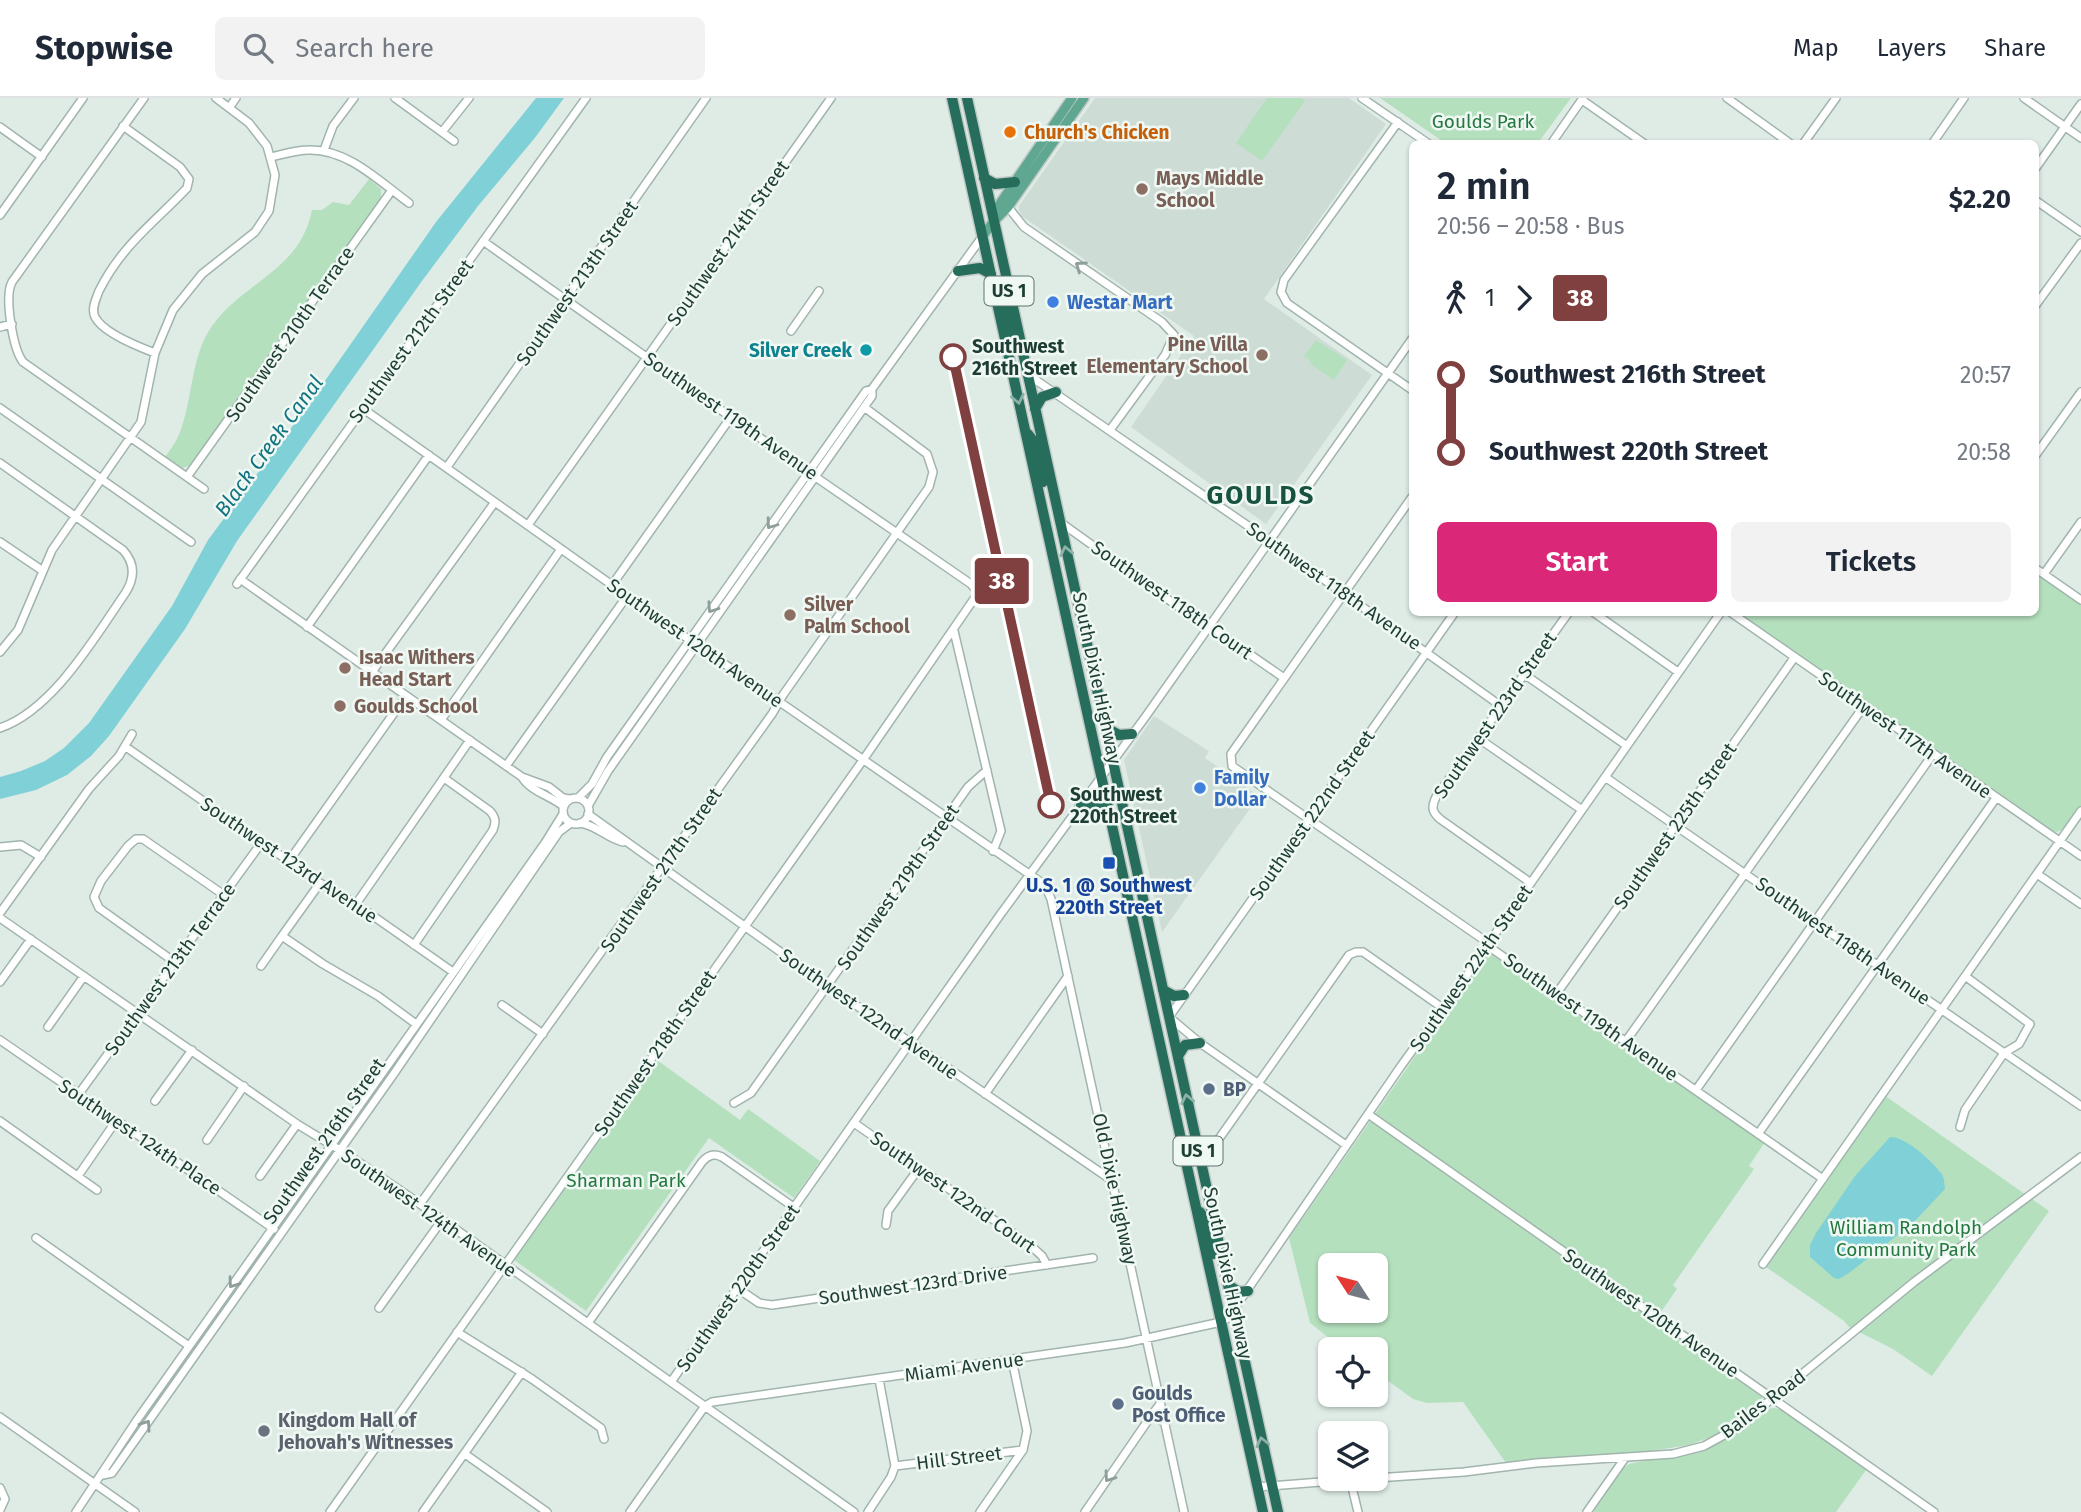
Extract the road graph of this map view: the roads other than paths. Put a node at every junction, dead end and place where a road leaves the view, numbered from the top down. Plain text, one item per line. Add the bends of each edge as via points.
1 (83, 98) edge
2 (144, 98) edge
3 (215, 98) edge
4 (236, 98) edge
5 (354, 98) edge
6 (395, 98) edge
7 (469, 98) edge
8 (586, 98) edge
9 (706, 98) edge
10 (831, 98) edge
11 (954, 98) edge
12 (967, 98) edge
13 (1072, 98) edge
14 (1084, 98) edge
15 (1363, 98) edge
16 (1727, 98) edge
17 (1836, 98) edge
18 (1964, 98) edge
19 (2024, 98) edge
20 (1583, 99) edge
21 (2081, 104) edge
22 (229, 108) junction
23 (1398, 122) junction
24 (124, 126) junction
25 (2065, 126) junction
26 (0, 127) edge
27 (442, 132) junction
28 (2081, 138) edge
29 (1423, 140) edge
30 (1554, 140) edge
31 (1639, 140) edge
32 (1785, 140) edge
33 (1806, 140) edge
34 (1935, 140) edge
35 (454, 141) dead end
36 (324, 150) junction
37 (42, 157) junction
38 (271, 157) junction
39 (2039, 163) edge
40 (984, 178) junction
41 (1015, 182) junction
42 (392, 190) junction
43 (409, 203) dead end
44 (2039, 203) edge
45 (1007, 207) junction
46 (0, 215) edge
47 (993, 221) junction
48 (2081, 232) edge
49 (982, 237) junction
50 (483, 240) junction
51 (2081, 243) edge
52 (958, 271) junction
53 (991, 274) junction
54 (819, 291) dead end
55 (565, 299) junction
56 (2039, 301) edge
57 (12, 324) junction
58 (0, 327) edge
59 (791, 331) dead end
60 (1409, 343) edge
61 (1020, 344) junction
62 (155, 353) junction
63 (648, 358) junction
64 (1388, 373) junction
65 (1027, 374) junction
66 (1409, 388) edge
67 (872, 389) junction
68 (2081, 392) edge
69 (1056, 393) junction
70 (864, 407) junction
71 (0, 408) edge
72 (362, 408) junction
73 (1035, 409) junction
74 (731, 417) junction
75 (1024, 428) junction
76 (1110, 430) junction
77 (131, 438) junction
78 (2039, 450) edge
79 (429, 455) junction
80 (0, 463) edge
81 (447, 467) junction
82 (812, 474) junction
83 (187, 477) junction
84 (101, 480) junction
85 (204, 489) dead end
86 (1409, 501) edge
87 (495, 502) junction
88 (76, 516) junction
89 (1060, 522) junction
90 (2081, 522) edge
91 (528, 525) junction
92 (897, 533) junction
93 (1048, 537) junction
94 (1270, 541) junction
95 (0, 542) edge
96 (191, 542) dead end
97 (561, 549) junction
98 (43, 571) junction
99 (2039, 571) edge
100 (2044, 574) junction
101 (612, 585) junction
102 (976, 593) joint
103 (1344, 593) junction
104 (628, 596) junction
105 (2081, 600) edge
106 (1451, 616) edge
107 (1566, 616) edge
108 (1599, 616) edge
109 (1717, 616) edge
110 (1735, 616) edge
111 (307, 626) junction
112 (1208, 627) junction
113 (954, 631) junction
114 (694, 642) junction
115 (1427, 651) junction
116 (0, 652) edge
117 (1075, 658) junction
118 (1794, 659) junction
119 (1678, 671) junction
120 (372, 672) junction
121 (1524, 674) junction
122 (1284, 678) junction
123 (406, 696) junction
124 (779, 702) junction
125 (1501, 706) junction
126 (1864, 706) junction
127 (441, 720) junction
128 (0, 728) edge
129 (1105, 728) junction
130 (132, 734) dead end
131 (1132, 734) junction
132 (1478, 738) junction
133 (470, 740) junction
134 (1627, 746) junction
135 (126, 747) junction
136 (1933, 754) junction
137 (863, 760) junction
138 (1112, 761) junction
139 (506, 766) junction
140 (987, 770) junction
141 (1101, 776) junction
142 (1605, 776) junction
143 (522, 777) junction
144 (444, 778) junction
145 (1996, 798) junction
146 (574, 799) junction
147 (1081, 804) junction
148 (563, 810) junction
149 (588, 810) junction
150 (1109, 810) junction
151 (1582, 810) junction
152 (2081, 811) edge
153 (946, 819) junction
154 (1308, 819) junction
155 (576, 823) junction
156 (1676, 825) junction
157 (2059, 841) junction
158 (262, 842) junction
159 (627, 843) junction
160 (0, 847) edge
161 (993, 851) junction
162 (41, 856) junction
163 (2081, 856) edge
164 (289, 861) junction
165 (662, 867) junction
166 (1745, 873) junction
167 (2037, 874) junction
168 (1029, 876) junction
169 (320, 883) junction
170 (1531, 883) junction
171 (1140, 884) junction
172 (224, 895) junction
173 (356, 904) junction
174 (2081, 905) edge
175 (0, 916) edge
176 (1132, 919) junction
177 (1815, 921) junction
178 (745, 926) junction
179 (282, 936) junction
180 (30, 939) junction
181 (414, 945) junction
182 (1488, 946) junction
183 (176, 963) junction
184 (1878, 964) junction
185 (261, 966) dead end
186 (453, 972) junction
187 (84, 976) junction
188 (1068, 976) junction
189 (1965, 976) junction
190 (0, 982) edge
191 (828, 986) junction
192 (1163, 990) junction
193 (1557, 993) junction
194 (1184, 995) junction
195 (502, 1005) dead end
196 (1444, 1009) junction
197 (1941, 1009) junction
198 (137, 1013) junction
199 (1169, 1017) junction
200 (416, 1024) junction
201 (48, 1027) dead end
202 (543, 1034) junction
203 (1159, 1038) junction
204 (0, 1040) edge
205 (1626, 1041) junction
206 (1200, 1042) junction
207 (910, 1043) junction
208 (192, 1050) junction
209 (411, 1050) junction
210 (2004, 1053) junction
211 (1178, 1056) junction
212 (1259, 1083) junction
213 (244, 1086) junction
214 (1696, 1090) junction
215 (985, 1094) junction
216 (78, 1095) junction
217 (155, 1101) dead end
218 (734, 1103) dead end
219 (2081, 1106) edge
220 (1368, 1114) junction
221 (0, 1121) edge
222 (116, 1121) junction
223 (854, 1123) junction
224 (297, 1124) junction
225 (1960, 1127) dead end
226 (1758, 1134) junction
227 (207, 1139) dead end
228 (1346, 1145) junction
229 (331, 1146) junction
230 (339, 1150) junction
231 (1211, 1150) dead end
232 (2081, 1157) edge
233 (919, 1168) junction
234 (78, 1176) junction
235 (260, 1176) dead end
236 (1822, 1179) junction
237 (1114, 1182) junction
238 (97, 1190) dead end
239 (1195, 1204) junction
240 (420, 1205) junction
241 (795, 1208) junction
242 (442, 1220) junction
243 (886, 1225) dead end
244 (272, 1228) junction
245 (280, 1233) junction
246 (36, 1238) dead end
247 (1093, 1258) dead end
248 (1763, 1264) dead end
249 (505, 1265) junction
250 (1047, 1265) junction
251 (1228, 1285) junction
252 (737, 1288) junction
253 (1248, 1291) junction
254 (379, 1308) dead end
255 (1233, 1311) junction
256 (1221, 1322) junction
257 (588, 1324) junction
258 (457, 1332) junction
259 (1146, 1339) junction
260 (189, 1346) junction
261 (1012, 1360) junction
262 (522, 1372) junction
263 (879, 1379) junction
264 (671, 1382) junction
265 (1253, 1399) junction
266 (1774, 1399) junction
267 (1160, 1404) junction
268 (705, 1406) junction
269 (1151, 1416) junction
270 (0, 1417) edge
271 (1164, 1422) junction
272 (604, 1438) dead end
273 (1023, 1450) junction
274 (465, 1454) junction
275 (1625, 1458) junction
276 (895, 1466) junction
277 (103, 1475) junction
278 (1388, 1477) edge
279 (1318, 1481) edge
280 (96, 1484) junction
281 (1272, 1485) junction
282 (1257, 1487) junction
283 (0, 1488) edge
284 (1353, 1491) edge
285 (0, 1510) edge
286 (76, 1512) edge
287 (135, 1512) edge
288 (330, 1512) edge
289 (423, 1512) edge
290 (547, 1512) edge
291 (630, 1512) edge
292 (854, 1512) edge
293 (867, 1512) edge
294 (980, 1512) edge
295 (1085, 1512) edge
296 (1184, 1512) edge
297 (1263, 1512) edge
298 (1278, 1512) edge
299 (1358, 1512) edge
300 (1587, 1512) edge
301 (1934, 1512) edge

1 - 37 street
2 - 24 street
3 - 22 street
4 - 22 street
5 - 36 street via 333,126
6 - 27 street
7 - 27 street
8 - 50 street, Southwest 212th Street
9 - 55 street, Southwest 213th Street
10 - 63 street, Southwest 214th Street
11 - 47 highway via 959,102 984,215
11 - 49 highway, South Dixie Highway / US 1
12 - 40 highway, US 1
13 - 41 main road
14 - 45 main road
15 - 23 street
16 - 32 street
17 - 33 street
18 - 34 street
19 - 25 street
20 - 30 street
20 - 31 street
21 - 25 street
22 - 38 street via 259,133
23 - 29 street
23 - 64 street via 1284,280 1281,292 1287,303
24 - 57 street via 12,282 8,293
24 - 62 street via 188,175 183,192 120,257 93,308 95,317 130,343
25 - 28 street
25 - 39 street
26 - 37 street
27 - 35 street
36 - 38 street
36 - 42 street via 345,158
37 - 46 street
38 - 62 street via 274,189 263,222 190,287 170,316
40 - 41 highway via 995,184
40 - 47 highway, US 1
41 - 47 main road
42 - 43 street
42 - 83 street, Southwest 210th Terrace
44 - 48 street
45 - 47 main road
76 -> 45 street via 1165,355 1174,335 1162,322 1020,224
47 - 49 main road
47 - 61 highway, US 1
49 - 52 street
49 - 53 highway, South Dixie Highway / US 1
49 - 61 highway via 990,238 1012,334
50 - 55 street, Southwest 119th Avenue
50 - 72 street, Southwest 212th Street
51 - 56 street
52 - 53 highway via 980,268
52 - 67 street
53 -> 75 highway, South Dixie Highway / US 1
54 - 59 street
55 - 63 street, Southwest 119th Avenue
55 - 81 street, Southwest 213th Street
57 - 58 street
57 - 77 street via 23,362
60 - 64 street, Southwest 220th Street
61 - 65 highway, US 1
62 - 77 street via 143,416
63 - 74 street, Southwest 119th Avenue
63 - 91 street, Southwest 214th Street
64 - 66 street
64 - 94 street, Southwest 220th Street
65 - 69 street, Southwest 118th Avenue
65 - 73 highway, South Dixie Highway / US 1
67 - 70 street
67 - 82 street via 866,391
68 - 78 street
69 - 73 highway via 1042,397
69 - 76 street, Southwest 118th Avenue
70 - 82 street
70 - 92 street, Southwest 217th Street via 922,448 932,464 929,487
71 - 84 street
72 - 79 street, Southwest 120th Avenue
72 - 111 street, Southwest 212th Street via 238,582
73 - 89 highway, South Dixie Highway / US 1
74 - 82 street, Southwest 119th Avenue
74 - 101 street
75 - 89 highway via 1035,443 1050,514
75 - 93 highway, South Dixie Highway / US 1
76 - 94 street, Southwest 118th Avenue
77 - 83 street
77 - 84 street
79 - 81 street, Southwest 120th Avenue
79 - 111 street
80 - 88 street
81 - 87 street, Southwest 120th Avenue
82 - 92 street, Southwest 119th Avenue
82 - 114 street
83 - 85 street
84 - 88 street
84 - 96 street
86 - 103 street
87 - 91 street, Southwest 120th Avenue
87 - 120 street
88 - 98 street
88 - 128 street via 130,558 131,582 53,692 29,714
89 - 93 highway
89 - 112 street, Southwest 118th Court
129 -> 89 highway, South Dixie Highway / US 1
90 - 100 street
91 - 97 street, Southwest 120th Avenue
92 - 102 street, Southwest 119th Avenue via 971,584
92 - 124 street, Southwest 217th Street
93 - 117 highway, South Dixie Highway / US 1
94 - 103 street, Southwest 118th Avenue
94 - 112 street, Southwest 220th Street
95 - 98 street
97 - 101 street, Southwest 120th Avenue
97 - 127 street
98 - 116 street via 18,630
99 - 100 street
100 - 105 street
101 - 104 street, Southwest 120th Avenue
102 - 113 street, Southwest 218th Street
103 - 115 street, Southwest 118th Avenue
103 - 122 street
104 - 114 street, Southwest 120th Avenue
104 - 139 street
106 - 115 street, Southwest 222nd Street
107 - 121 street, Southwest 223rd Street
108 - 119 street
109 - 119 street, Southwest 224th Street
110 - 118 street, Southwest 117th Avenue
111 - 120 street
112 - 122 street, Southwest 118th Court
112 - 131 street, Southwest 220th Street
113 - 137 street, Southwest 218th Street
113 - 140 street
114 - 124 street, Southwest 120th Avenue
114 - 146 street via 592,784
114 - 149 street via 608,771
115 - 125 street, Southwest 118th Avenue
115 - 154 street, Southwest 222nd Street
117 - 138 highway via 1085,672 1102,751
117 - 141 highway, South Dixie Highway / US 1
118 - 126 street, Southwest 117th Avenue
118 - 156 street, Southwest 225th Street
119 - 134 street, Southwest 224th Street
120 - 123 street
121 - 125 street, Southwest 223rd Street
121 - 134 street
122 - 154 street, Southwest 119th Avenue via 1231,754 1234,768
123 - 127 street
123 - 164 street
124 - 137 street, Southwest 120th Avenue
124 - 165 street, Southwest 217th Street
125 - 132 street, Southwest 223rd Street
126 - 136 street, Southwest 117th Avenue
126 - 166 street
127 - 133 street
129 - 131 highway via 1119,735
129 - 138 highway, South Dixie Highway / US 1
130 - 135 street
131 - 138 street, Southwest 220th Street
132 - 151 street
132 - 170 street, Southwest 223rd Street via 1434,800 1433,810
133 - 139 street
133 - 144 street
134 - 142 street, Southwest 224th Street
135 - 158 street, Southwest 123rd Avenue
135 - 162 street
136 - 145 street, Southwest 117th Avenue
136 - 177 street
137 - 153 street, Southwest 120th Avenue
137 - 178 street, Southwest 218th Street
138 - 141 street, Southwest 220th Street
138 - 171 highway, South Dixie Highway / US 1
139 - 143 street
140 - 153 street, Southwest 219th Street
140 - 161 street via 1001,831
141 - 147 street, Southwest 220th Street
141 - 150 highway, South Dixie Highway / US 1
141 - 171 highway via 1111,787 1130,869
142 - 151 street, Southwest 224th Street
142 - 156 street, Southwest 118th Avenue
143 - 146 street
143 - 148 street
144 - 173 street
144 - 181 street via 491,811 495,823
145 - 157 street, Southwest 117th Avenue
145 - 184 street
146 - 148 street, Southwest 216th Street
146 - 149 street, Southwest 122nd Avenue
147 - 150 highway via 1097,803
147 - 168 street, Southwest 220th Street
148 - 155 street
148 - 186 street, Southwest 216th Street via 545,843
149 - 155 street, Southwest 216th Street
149 - 159 street, Southwest 122nd Avenue
150 - 176 highway, South Dixie Highway / US 1
151 - 170 street, Southwest 224th Street
152 - 157 street
153 - 161 street, Southwest 120th Avenue
153 - 191 street, Southwest 219th Street
154 - 182 street, Southwest 119th Avenue
154 - 194 street, Southwest 222nd Street
155 - 159 street, Southwest 122nd Avenue via 589,824
155 - 209 street, Southwest 216th Street via 559,832
156 - 166 street, Southwest 118th Avenue
156 - 193 street, Southwest 225th Street
157 - 163 street, Southwest 117th Avenue
157 - 167 street
158 - 164 street, Southwest 123rd Avenue
158 - 172 street, Southwest 213th Terrace
159 - 165 street, Southwest 122nd Avenue
160 - 162 street via 21,845
161 - 168 street, Southwest 120th Avenue
162 - 175 street
164 - 169 street, Southwest 123rd Avenue
165 - 178 street, Southwest 122nd Avenue
165 - 202 street, Southwest 217th Street
166 - 177 street, Southwest 118th Avenue
166 - 205 street
167 - 174 street
167 - 189 street
168 - 188 street, Old Dixie Highway via 1047,889
168 - 207 street, Southwest 220th Street
169 - 173 street, Southwest 123rd Avenue
169 - 179 street
170 - 182 street, Southwest 224th Street
171 - 192 highway, South Dixie Highway / US 1
172 - 183 street, Southwest 213th Terrace
172 - 183 street via 143,839 128,846 101,881 94,901 103,911
173 - 181 street, Southwest 123rd Avenue
175 - 180 street, Southwest 124th Avenue
176 - 199 highway via 1142,932 1158,1007
176 - 203 highway, South Dixie Highway / US 1
177 - 184 street, Southwest 118th Avenue
177 - 214 street
178 - 191 street, Southwest 122nd Avenue
178 - 249 street, Southwest 218th Street
179 - 185 street
179 - 200 street
180 - 187 street, Southwest 124th Avenue
180 - 190 street
181 - 186 street, Southwest 123rd Avenue
182 - 193 street, Southwest 119th Avenue
182 - 196 street, Southwest 224th Street
183 - 198 street, Southwest 213th Terrace
184 - 197 street, Southwest 118th Avenue
184 - 226 street
186 - 200 street, Southwest 216th Street
186 - 209 street via 448,991
187 - 198 street, Southwest 124th Avenue
187 - 201 street
188 - 215 street
188 - 237 street, Old Dixie Highway
189 - 197 street
189 - 210 street via 2030,1024 2014,1049
191 - 207 street, Southwest 122nd Avenue
191 - 218 street, Southwest 219th Street via 751,1093
192 - 194 highway
192 - 199 highway, South Dixie Highway / US 1
193 - 205 street, Southwest 119th Avenue
194 - 199 street, Southwest 222nd Street
195 - 202 street
196 - 212 street via 1356,951
196 - 220 street, Southwest 224th Street
197 - 210 street, Southwest 118th Avenue
197 - 236 street
198 - 208 street, Southwest 124th Avenue
198 - 216 street, Southwest 213th Terrace
199 - 203 highway
199 - 206 street
199 - 211 highway, South Dixie Highway / US 1
200 - 229 street, Southwest 216th Street
202 - 240 street, Southwest 217th Street
203 - 239 highway, South Dixie Highway / US 1
204 - 216 street, Southwest 124th Place
205 - 214 street, Southwest 119th Avenue
206 - 211 highway via 1185,1045
206 - 212 street
207 - 215 street, Southwest 122nd Avenue
207 - 223 street, Southwest 220th Street
208 - 213 street, Southwest 124th Avenue
208 - 217 street
209 - 230 street, Southwest 216th Street
210 - 219 street, Southwest 118th Avenue
210 - 225 street via 1965,1110
251 -> 211 highway, South Dixie Highway / US 1
212 - 228 street
212 - 231 street
213 - 224 street, Southwest 124th Avenue
213 - 227 street
214 - 226 street, Southwest 119th Avenue
215 - 237 street, Southwest 122nd Avenue
216 - 222 street, Southwest 124th Place
220 - 228 street, Southwest 224th Street
220 - 266 street, Southwest 120th Avenue
221 - 234 street
222 - 234 street
222 - 244 street, Southwest 124th Place
223 - 233 street, Southwest 122nd Court
223 - 241 street, Southwest 220th Street
224 - 229 street, Southwest 124th Avenue
224 - 235 street
226 - 236 street, Southwest 119th Avenue
228 - 253 street, Southwest 224th Street
229 - 230 street, Southwest 124th Avenue
229 - 244 street, Southwest 216th Street
230 - 240 street, Southwest 124th Avenue
230 - 245 street, Southwest 216th Street
232 - 266 street, Bailes Road via 1914,1282
233 - 243 street via 888,1211
233 - 250 street, Southwest 122nd Court via 1030,1245
234 - 238 street
236 - 248 street
237 - 259 street, Old Dixie Highway
239 - 255 highway via 1206,1221 1224,1304
239 - 256 highway, South Dixie Highway / US 1
240 - 242 street, Southwest 124th Avenue
241 - 252 street, Southwest 220th Street
241 - 257 street via 714,1155 702,1162
242 - 249 street, Southwest 124th Avenue
242 - 254 street
244 - 245 street, Southwest 124th Place
244 -> 260 street, Southwest 216th Street
277 -> 245 street, Southwest 216th Street via 112,1473
246 - 260 street
247 - 250 street, Southwest 123rd Drive
249 - 257 street, Southwest 124th Avenue
249 - 258 street, Southwest 218th Street
250 - 252 street, Southwest 123rd Drive via 772,1305 759,1303
251 - 253 highway via 1239,1292
251 - 255 highway, South Dixie Highway / US 1
252 - 264 street, Southwest 220th Street
253 - 255 street, Southwest 224th Street
255 - 256 street, Southwest 224th Street
255 - 265 highway, South Dixie Highway / US 1
256 - 259 street, Miami Avenue
256 - 265 highway via 1231,1330 1245,1391
256 - 282 highway, South Dixie Highway / US 1
257 - 264 street, Southwest 124th Avenue
258 - 262 street
258 - 288 street, Southwest 218th Street
259 - 261 street, Miami Avenue
259 - 267 street, Old Dixie Highway
260 - 277 street, Southwest 216th Street via 104,1467
261 - 263 street, Miami Avenue
261 - 273 street via 1027,1431
262 - 272 street via 601,1428
262 - 274 street
263 - 268 street, Miami Avenue
263 - 276 street
264 - 268 street, Southwest 124th Avenue
281 -> 265 highway, South Dixie Highway / US 1
266 - 275 street, Bailes Road via 1704,1446
266 - 301 street, Southwest 120th Avenue
267 - 269 street
267 - 271 street, Old Dixie Highway
268 - 291 street
268 - 292 street, Southwest 124th Avenue
269 - 271 street
269 -> 295 street
270 - 280 street
271 - 296 street, Old Dixie Highway
273 - 276 street, Hill Street
273 - 294 street
274 - 289 street
274 - 290 street
275 - 278 street, Bailes Road
275 - 300 street
276 - 293 street
277 - 280 street, Southwest 216th Street
279 - 281 street
280 - 286 street, Southwest 216th Street
280 - 287 street
281 - 282 street
281 - 298 highway, South Dixie Highway / US 1
282 - 297 highway, South Dixie Highway / US 1
283 - 285 street via 5,1495
284 - 299 street

